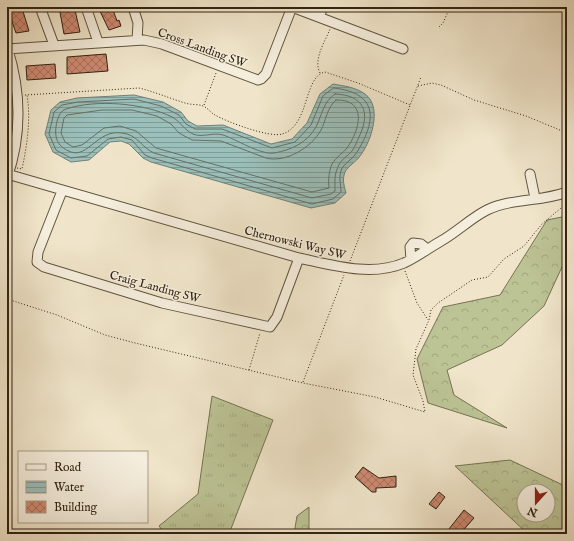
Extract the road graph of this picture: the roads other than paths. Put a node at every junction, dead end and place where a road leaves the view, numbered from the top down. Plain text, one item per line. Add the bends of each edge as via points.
1 (40, 7) edge
2 (86, 7) edge
3 (133, 7) edge
4 (292, 7) edge
5 (323, 7) edge
6 (319, 17) junction
7 (137, 40) junction
8 (98, 42) junction
9 (54, 45) junction
10 (7, 48) edge
11 (403, 49) dead end
12 (7, 96) edge
13 (17, 96) junction
14 (8, 173) edge
15 (530, 174) dead end
16 (62, 191) junction
17 (567, 192) edge
18 (535, 198) junction
19 (299, 258) junction

1 - 9 street
2 - 8 street
3 - 7 street via 138,23
4 - 6 street
4 - 7 street, Cross Landing SW via 261,79 254,79 162,44
5 - 6 street
6 - 11 street
7 - 8 street, Cross Landing SW
8 - 9 street, Cross Landing SW
9 - 10 street, Cross Landing SW
10 - 13 street
12 - 13 street
13 - 14 street via 18,128
14 - 16 street, Chernowski Way SW
15 - 18 street
16 - 19 street, Chernowski Way SW
16 - 19 street, Craig Landing SW via 36,258 40,265 162,303 270,327
17 - 18 street, Chernowski Way SW via 557,196
18 - 19 street, Chernowski Way SW via 487,210 407,261 376,269 347,268

